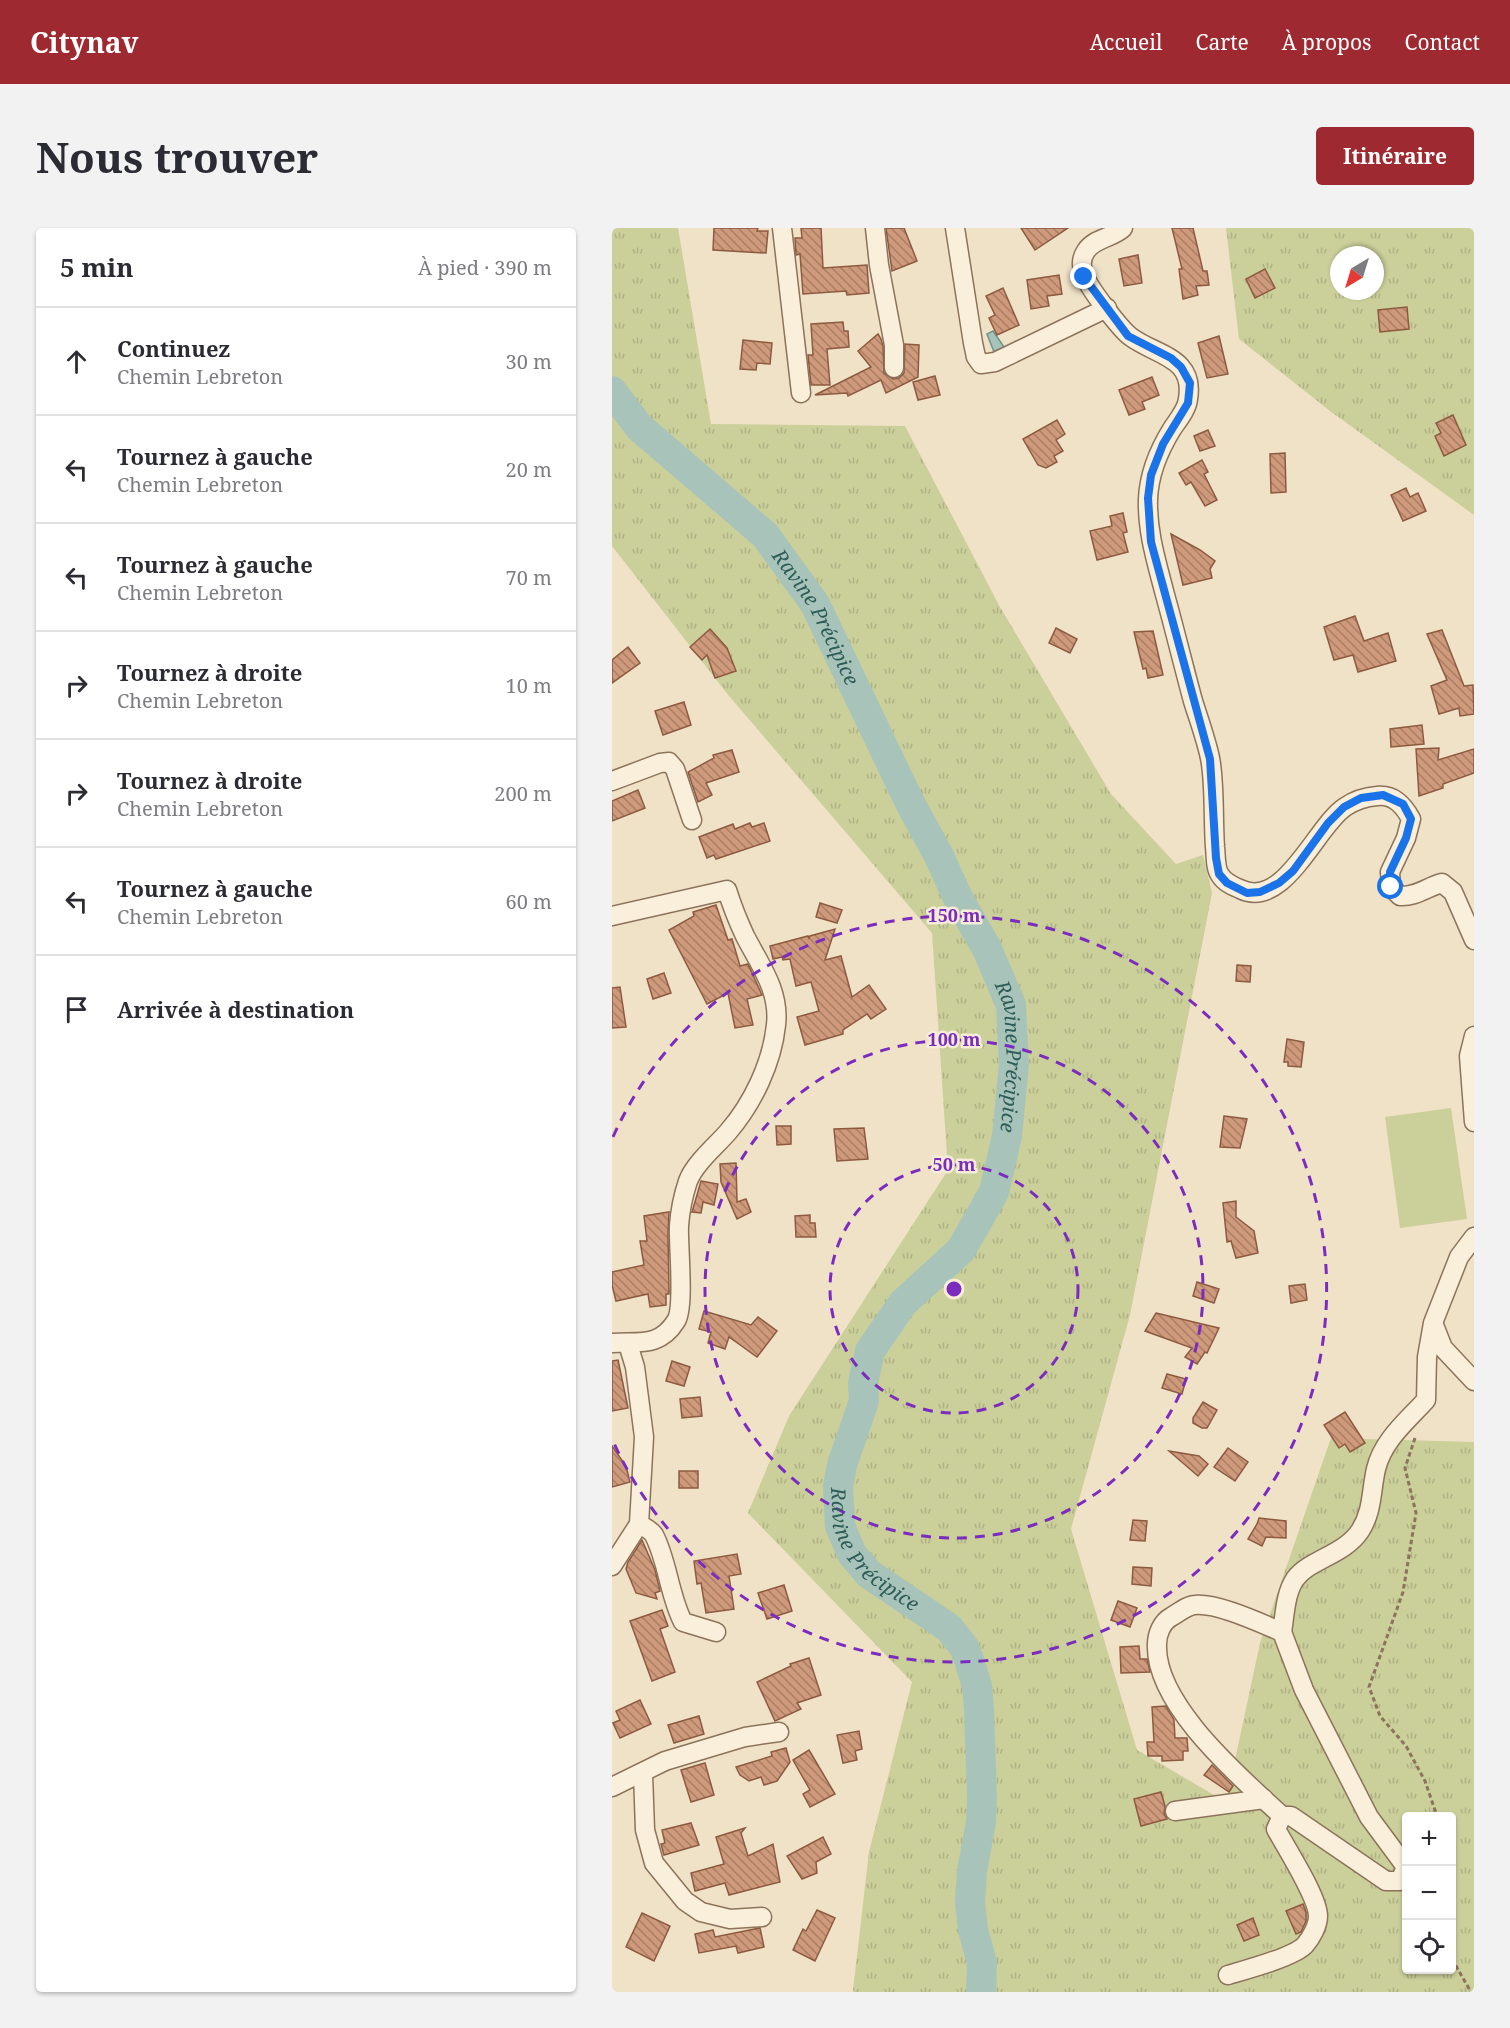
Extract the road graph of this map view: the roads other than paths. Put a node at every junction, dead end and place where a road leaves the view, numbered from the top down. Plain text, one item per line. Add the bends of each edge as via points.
1 (783, 228) edge
2 (875, 228) edge
3 (955, 228) edge
4 (1123, 228) edge
5 (1107, 308) junction
6 (894, 368) dead end
7 (801, 393) dead end
8 (612, 781) edge
9 (692, 820) dead end
10 (612, 916) edge
11 (1474, 940) edge
12 (1474, 1036) edge
13 (1474, 1122) edge
14 (1474, 1237) edge
15 (1433, 1323) junction
16 (620, 1343) edge
17 (1474, 1381) edge
18 (639, 1524) junction
19 (612, 1566) edge
20 (716, 1632) dead end
21 (1282, 1632) junction
22 (779, 1732) dead end
23 (643, 1774) junction
24 (612, 1787) edge
25 (1264, 1799) junction
26 (1175, 1811) dead end
27 (1282, 1816) junction
28 (762, 1917) dead end
29 (1228, 1975) dead end

1 - 7 street
2 - 6 street via 894,345
3 - 5 street via 976,357 981,364 995,362
4 - 5 street via 1092,244 1081,263 1084,277
5 - 11 street via 1128,336 1171,358 1190,383 1188,403 1163,444 1151,475 1148,498 1151,542 1210,759 1219,874 1247,893 1279,883 1344,807 1361,798 1383,795 1403,804 1411,819 1390,872 1391,887 1400,897 1411,897 1442,883 1453,891
8 - 9 street via 669,762
10 - 16 street via 727,890 734,914 771,984 776,1005 776,1025 760,1080 747,1108 689,1178 682,1200 678,1318 667,1334 647,1343
12 - 13 street via 1469,1056
14 - 15 street via 1459,1257
15 - 17 street via 1443,1348
15 - 21 street via 1426,1400 1384,1446 1376,1469 1371,1507 1360,1531 1343,1549 1294,1580
16 - 18 street via 635,1367 644,1437
18 - 19 street
18 - 20 street via 653,1533 683,1622
21 - 25 street via 1222,1609 1194,1605 1166,1619 1157,1635 1156,1660 1171,1695 1192,1728
21 - 27 street via 1304,1690 1369,1816 1406,1867 1404,1875 1400,1881 1386,1881 1291,1816
22 - 23 street via 745,1737 665,1761
23 - 24 street
23 - 28 street via 645,1830 654,1863 685,1901 701,1912 730,1919
25 - 26 street
25 - 27 street
27 - 29 street via 1276,1829 1310,1892 1318,1915 1316,1928 1304,1946

